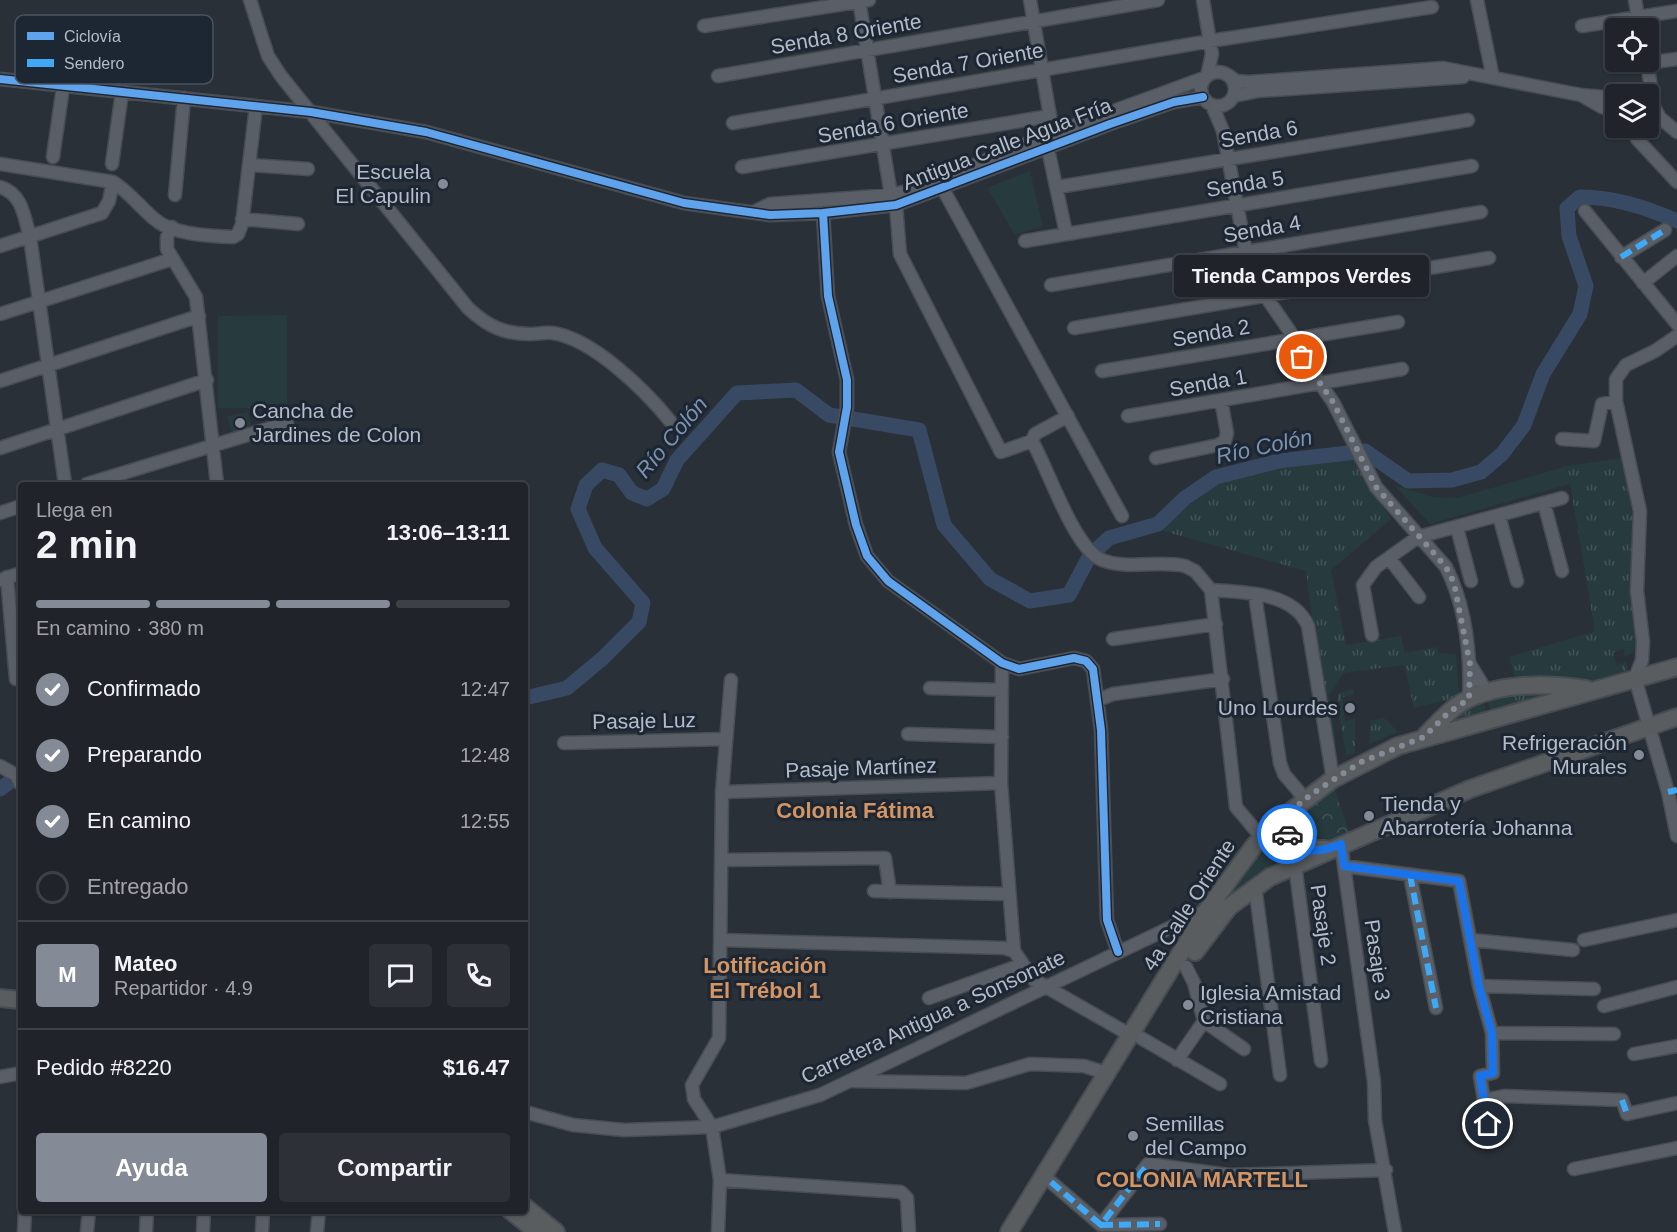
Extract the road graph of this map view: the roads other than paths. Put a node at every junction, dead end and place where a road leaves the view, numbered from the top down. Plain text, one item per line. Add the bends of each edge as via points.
1 (250, 0) edge
2 (1030, 0) edge
3 (1158, 0) edge
4 (1203, 0) edge
5 (1477, 0) edge
6 (1635, 0) edge
7 (862, 1) edge
8 (1432, 7) dead end
9 (1677, 11) edge
10 (1638, 18) edge
11 (1655, 18) edge
12 (1034, 21) junction
13 (1605, 25) edge
14 (1582, 26) dead end
15 (704, 27) dead end
16 (1210, 41) junction
17 (867, 51) junction
18 (1212, 54) junction
19 (1677, 59) edge
20 (1659, 61) edge
21 (1043, 69) junction
22 (1226, 74) junction
23 (1473, 75) junction
24 (718, 76) dead end
25 (1205, 77) junction
26 (1493, 78) junction
27 (0, 80) edge
28 (15, 82) edge
29 (36, 84) edge
30 (63, 87) junction
31 (122, 92) junction
32 (1581, 95) junction
33 (1605, 97) edge
34 (184, 98) junction
35 (1232, 98) junction
36 (874, 100) junction
37 (1207, 101) junction
38 (256, 106) junction
39 (1605, 108) edge
40 (311, 112) junction
41 (1659, 113) edge
42 (1050, 116) junction
43 (1659, 117) edge
44 (1677, 117) edge
45 (1468, 120) dead end
46 (734, 123) dead end
47 (1223, 131) junction
48 (1677, 132) edge
49 (1051, 134) junction
50 (1637, 139) dead end
51 (882, 144) junction
52 (1048, 149) junction
53 (52, 157) dead end
54 (1228, 159) junction
55 (0, 164) edge
56 (112, 164) dead end
57 (249, 165) junction
58 (1472, 166) dead end
59 (742, 167) dead end
60 (308, 169) dead end
61 (113, 182) junction
62 (1677, 182) edge
63 (0, 187) edge
64 (1058, 187) junction
65 (943, 189) junction
66 (175, 195) dead end
67 (893, 200) junction
68 (1237, 205) junction
69 (1585, 211) dead end
70 (1481, 212) dead end
71 (823, 213) junction
72 (750, 214) junction
73 (242, 219) junction
74 (298, 225) dead end
75 (172, 227) junction
76 (1665, 230) dead end
77 (1066, 233) junction
78 (30, 237) junction
79 (1025, 241) dead end
80 (0, 246) edge
81 (1246, 252) junction
82 (1677, 256) edge
83 (1621, 257) junction
84 (1490, 258) dead end
85 (172, 259) junction
86 (1643, 283) junction
87 (1051, 285) dead end
88 (1265, 298) junction
89 (39, 301) junction
90 (0, 314) edge
91 (199, 316) junction
92 (1398, 322) dead end
93 (1677, 324) edge
94 (1074, 328) dead end
95 (1677, 336) edge
96 (1295, 339) junction
97 (48, 366) junction
98 (1402, 369) dead end
99 (1102, 371) dead end
100 (207, 380) junction
101 (0, 381) edge
102 (1320, 384) junction
103 (1221, 400) junction
104 (1616, 401) junction
105 (1068, 416) junction
106 (1128, 416) dead end
107 (670, 421) dead end
108 (287, 423) dead end
109 (57, 429) junction
110 (1562, 439) dead end
111 (1032, 441) junction
112 (213, 447) junction
113 (0, 448) edge
114 (1156, 458) dead end
115 (65, 482) edge
116 (94, 482) edge
117 (217, 482) edge
118 (1562, 498) dead end
119 (1544, 503) junction
120 (18, 507) edge
121 (0, 513) edge
122 (1122, 516) dead end
123 (1499, 516) junction
124 (1457, 528) junction
125 (1418, 537) junction
126 (1389, 558) junction
127 (1562, 572) dead end
128 (18, 574) edge
129 (3, 578) edge
130 (1517, 580) dead end
131 (1471, 581) dead end
132 (1211, 590) junction
133 (1255, 595) junction
134 (1419, 597) dead end
135 (1216, 624) junction
136 (1372, 636) dead end
137 (1113, 639) dead end
138 (1002, 663) junction
139 (1470, 664) junction
140 (1677, 667) edge
141 (1635, 678) junction
142 (16, 679) dead end
143 (1223, 679) junction
144 (731, 680) dead end
145 (930, 688) dead end
146 (1002, 690) junction
147 (1593, 690) junction
148 (1488, 694) junction
149 (1469, 699) junction
150 (1098, 700) junction
151 (1677, 717) edge
152 (1648, 726) junction
153 (908, 734) dead end
154 (1002, 737) junction
155 (1424, 737) junction
156 (726, 739) junction
157 (564, 743) dead end
158 (0, 766) edge
159 (1333, 778) junction
160 (18, 780) edge
161 (1001, 783) junction
162 (1673, 791) edge
163 (722, 792) junction
164 (1302, 801) junction
165 (1677, 836) edge
166 (1262, 838) junction
167 (1335, 846) junction
168 (721, 860) junction
169 (1295, 865) junction
170 (1344, 866) junction
171 (1410, 875) junction
172 (1255, 886) junction
173 (874, 891) dead end
174 (890, 892) junction
175 (1009, 894) junction
176 (1207, 910) junction
177 (1677, 920) edge
178 (721, 940) junction
179 (1471, 940) junction
180 (1584, 940) dead end
181 (1573, 950) dead end
182 (1014, 951) junction
183 (1119, 952) junction
184 (1021, 965) junction
185 (1186, 967) junction
186 (1479, 986) junction
187 (0, 987) edge
188 (1043, 987) junction
189 (1677, 987) edge
190 (1594, 988) dead end
191 (18, 989) edge
192 (0, 998) edge
193 (929, 998) dead end
194 (18, 1000) edge
195 (1604, 1006) dead end
196 (1436, 1008) dead end
197 (1204, 1021) junction
198 (1492, 1033) junction
199 (1614, 1034) dead end
200 (1136, 1037) junction
201 (1677, 1046) edge
202 (1244, 1049) dead end
203 (1634, 1054) dead end
204 (1178, 1060) junction
205 (1321, 1061) dead end
206 (18, 1073) edge
207 (1109, 1074) junction
208 (1280, 1075) dead end
209 (0, 1077) edge
210 (849, 1081) junction
211 (1220, 1084) dead end
212 (1485, 1100) junction
213 (1677, 1103) edge
214 (528, 1113) edge
215 (1488, 1124) dead end
216 (712, 1127) junction
217 (1677, 1148) edge
218 (1574, 1169) dead end
219 (1386, 1170) junction
220 (720, 1180) junction
221 (1051, 1182) junction
222 (528, 1209) edge
223 (25, 1214) edge
224 (89, 1214) edge
225 (147, 1214) edge
226 (204, 1214) edge
227 (263, 1214) edge
228 (319, 1214) edge
229 (515, 1214) edge
230 (1160, 1224) dead end
231 (1101, 1225) junction
232 (24, 1232) edge
233 (87, 1232) edge
234 (146, 1232) edge
235 (203, 1232) edge
236 (262, 1232) edge
237 (317, 1232) edge
238 (537, 1232) edge
239 (556, 1232) edge
240 (718, 1232) edge
241 (909, 1232) edge
242 (1009, 1232) edge
243 (1019, 1232) edge
244 (1395, 1232) edge

1 - 40 street via 268,56
2 - 12 street
3 - 12 street, Senda 8 Oriente
4 - 16 street
5 - 26 street
6 - 10 street
7 - 15 street
7 - 17 street
8 - 16 street, Senda 7 Oriente
9 - 11 street
12 - 17 street, Senda 8 Oriente
12 - 21 street
13 - 14 street
16 - 18 street
16 - 21 street, Senda 7 Oriente
17 - 24 street, Senda 8 Oriente
17 - 36 street
18 - 22 street
18 - 25 street
19 - 20 street
21 - 36 street, Senda 7 Oriente
21 - 42 street
22 - 23 street via 1236,81 1248,82 1443,68
22 - 25 street via 1215,72
22 - 35 street via 1234,82
23 - 26 street
23 - 35 street via 1258,91
25 - 37 street via 1201,87
25 - 49 street, Antigua Calle Agua Fría
26 - 32 street
27 - 28 street
29 - 30 street
30 - 31 street
30 - 53 street
31 - 34 street
31 - 56 street
32 - 33 street
32 - 39 street
34 - 38 street
34 - 66 street
35 - 37 street via 1224,105
35 - 47 street
36 - 46 street, Senda 7 Oriente
36 - 51 street
37 - 47 street
37 - 52 street, Antigua Calle Agua Fría via 1174,102
38 - 40 street
38 - 57 street
40 - 72 street via 426,132 684,203
40 - 107 street via 481,320 498,330 553,333 581,342 633,382
41 - 44 street
42 - 49 street
42 - 51 street, Senda 6 Oriente
43 - 48 street
45 - 54 street, Senda 6
47 - 54 street
49 - 52 street
49 - 67 street, Antigua Calle Agua Fría
50 - 62 street
51 - 59 street, Senda 6 Oriente
51 - 67 street
52 - 64 street
52 - 65 street, Antigua Calle Agua Fría
54 - 64 street, Senda 6
54 - 68 street
55 - 61 street
57 - 60 street
57 - 73 street
58 - 68 street, Senda 5
61 - 75 street via 129,191 163,225
61 - 78 street via 102,213
63 - 78 street via 15,194 20,202
64 - 77 street
65 - 67 street, Antigua Calle Agua Fría
65 - 105 street
67 - 71 street, Antigua Calle Agua Fría
67 - 72 street, Antigua Calle Agua Fría via 770,204
67 - 111 street via 900,254 1001,452
68 - 77 street, Senda 5
68 - 81 street
69 - 83 street
70 - 81 street, Senda 4
71 - 72 street, Antigua Calle Agua Fría
71 - 138 street via 828,296 847,380 839,452 867,555 888,581
73 - 74 street
73 - 75 street via 238,234 233,237 202,236
75 - 85 street via 167,249
76 - 83 street
77 - 79 street, Senda 5
78 - 80 street
78 - 89 street
81 - 87 street, Senda 4
81 - 88 street
82 - 86 street
83 - 86 street
84 - 88 street
85 - 89 street
85 - 91 street via 196,297
86 - 93 street
88 - 94 street
88 - 96 street
89 - 90 street
89 - 97 street
91 - 97 street
91 - 100 street
92 - 96 street, Senda 2
95 - 104 street via 1626,365 1616,379
96 - 99 street, Senda 2
96 - 102 street
97 - 101 street
97 - 109 street
98 - 102 street, Senda 1
100 - 109 street
100 - 112 street
102 - 103 street, Senda 1
102 - 125 street via 1376,487
103 - 106 street, Senda 1
103 - 114 street via 1225,441
104 - 110 street via 1602,404 1594,441
104 - 141 street via 1640,511 1637,591 1643,642
105 - 111 street via 1035,434
105 - 122 street
108 - 112 street
109 - 113 street
109 - 115 street
111 - 132 street via 1068,518 1090,552 1102,560 1185,566 1195,571
112 - 116 street
112 - 117 street
118 - 119 street
119 - 123 street
119 - 127 street
120 - 121 street
123 - 124 street
123 - 130 street
124 - 125 street
124 - 131 street
125 - 126 street
125 - 139 street via 1446,567 1454,583
126 - 134 street
126 - 136 street via 1363,585
128 - 129 street
129 - 142 street
132 - 133 street
132 - 135 street
133 - 159 street via 1285,601 1304,616
133 - 164 street via 1280,763
135 - 137 street
135 - 143 street
138 - 146 street
138 - 150 street via 1019,669 1074,658 1086,661 1093,669
139 - 148 street
139 - 149 street
140 - 141 highway, 4a Calle Oriente
141 - 147 highway, 4a Calle Oriente
141 - 152 street
143 - 150 street via 1113,694
143 - 166 street via 1236,807
144 - 156 street
145 - 146 street
146 - 154 street
147 - 148 highway via 1535,683
147 - 155 highway, 4a Calle Oriente
148 - 149 highway
149 - 155 highway
150 - 183 street via 1107,920
151 - 152 highway, 4a Calle Oriente
152 - 162 street
152 - 167 highway, 4a Calle Oriente via 1470,789
153 - 154 street
154 - 161 street
155 - 159 highway, 4a Calle Oriente via 1381,753
156 - 157 street, Pasaje Luz
156 - 163 street
158 - 160 street
159 - 164 highway, 4a Calle Oriente
161 - 163 street, Pasaje Martínez
161 - 175 street
162 - 165 street
163 - 168 street
164 - 166 highway, 4a Calle Oriente
164 - 167 highway via 1287,832 1287,843 1309,850
166 - 176 highway, 4a Calle Oriente
167 - 169 highway, 4a Calle Oriente
167 - 170 street, Pasaje 3
168 - 174 street via 885,858
168 - 178 street
169 - 172 highway, 4a Calle Oriente
169 - 205 street, Pasaje 2
170 - 171 street
170 - 219 street, Pasaje 3 via 1374,1082 1375,1120
171 - 179 street via 1459,881
171 - 196 street
172 - 185 highway, 4a Calle Oriente via 1219,918
172 - 208 street
173 - 174 street
174 - 175 street
175 - 182 street
176 - 183 street, Carretera Antigua a Sonsonate
176 - 200 highway, 4a Calle Oriente
177 - 180 street
178 - 182 street
178 - 216 street via 719,1038 692,1085 694,1099
179 - 181 street
179 - 186 street
182 - 184 street
183 - 188 street, Carretera Antigua a Sonsonate
184 - 188 street
184 - 193 street
185 - 197 street
185 - 200 highway, 4a Calle Oriente
186 - 190 street
186 - 198 street
187 - 191 highway
188 - 200 street
188 - 210 street, Carretera Antigua a Sonsonate
189 - 195 street
192 - 194 highway
197 - 202 street
197 - 204 street
198 - 199 street
198 - 212 street via 1493,1073 1480,1076
200 - 204 street
200 - 207 highway, 4a Calle Oriente
200 - 221 highway, 4a Calle Oriente
201 - 203 street
204 - 211 street
206 - 209 street
207 - 210 street via 1084,1066 1030,1064 966,1083
207 - 242 highway, 4a Calle Oriente
210 - 216 street, Carretera Antigua a Sonsonate via 820,1095
212 - 213 street via 1504,1096 1622,1100 1627,1114
212 - 215 street
214 - 216 street, Carretera Antigua a Sonsonate via 573,1125 624,1130
216 - 220 street
217 - 218 street
219 - 231 street via 1206,1173 1148,1164
219 - 244 street, Pasaje 3
220 - 240 street
220 - 241 street via 901,1192 907,1198
221 - 231 street
221 - 243 highway, 4a Calle Oriente
222 - 239 highway
223 - 232 street
224 - 233 street
225 - 234 street
226 - 235 street
227 - 236 street
228 - 237 street
229 - 238 highway
230 - 231 street

